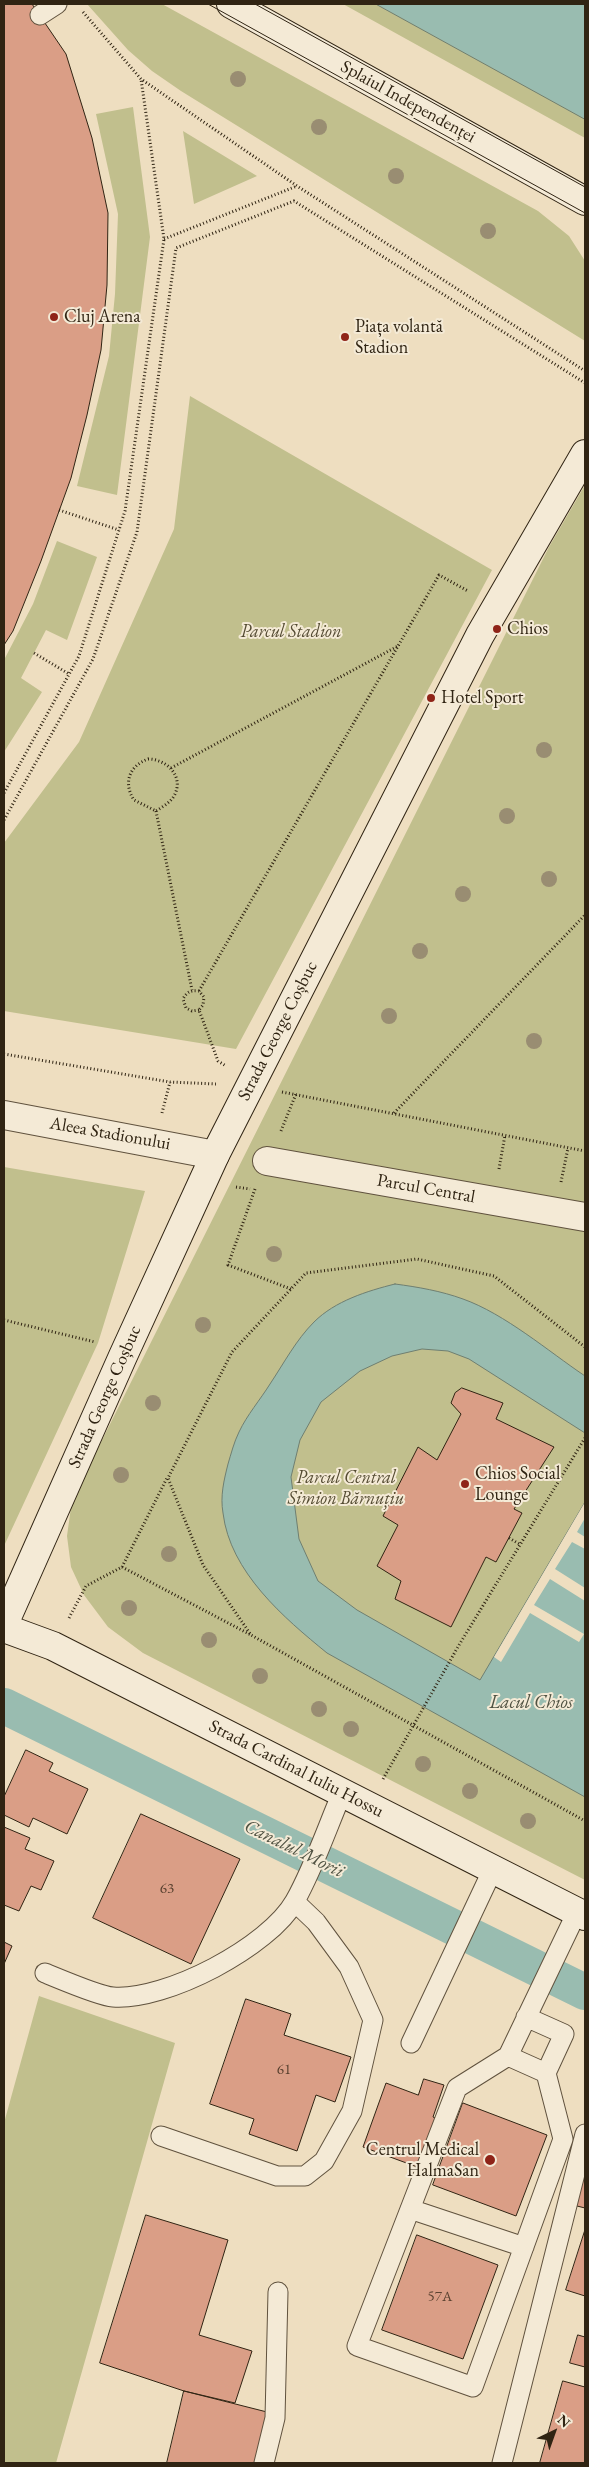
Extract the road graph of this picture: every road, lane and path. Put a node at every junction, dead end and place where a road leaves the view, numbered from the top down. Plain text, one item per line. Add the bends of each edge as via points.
1 (57, 4) edge
2 (231, 4) edge
3 (37, 8) edge
4 (82, 11) dead end
5 (141, 79) junction
6 (298, 186) junction
7 (574, 195) edge
8 (585, 223) edge
9 (164, 239) junction
10 (585, 371) edge
11 (585, 383) edge
12 (585, 454) edge
13 (59, 510) dead end
14 (119, 530) junction
15 (470, 592) dead end
16 (398, 646) junction
17 (34, 653) dead end
18 (69, 674) junction
19 (171, 768) junction
20 (4, 793) edge
21 (156, 811) junction
22 (4, 820) edge
23 (585, 915) edge
24 (192, 990) junction
25 (199, 991) junction
26 (199, 1010) junction
27 (4, 1054) edge
28 (218, 1061) dead end
29 (250, 1086) junction
30 (393, 1113) junction
31 (4, 1115) edge
32 (505, 1135) junction
33 (503, 1147) dead end
34 (568, 1148) junction
35 (585, 1151) edge
36 (215, 1155) junction
37 (566, 1158) dead end
38 (267, 1161) joint
39 (255, 1190) dead end
40 (585, 1217) edge
41 (291, 1289) junction
42 (4, 1320) edge
43 (98, 1343) dead end
44 (585, 1347) edge
45 (585, 1439) edge
46 (168, 1478) junction
47 (509, 1538) dead end
48 (521, 1545) junction
49 (122, 1567) junction
50 (4, 1626) edge
51 (251, 1635) junction
52 (53, 1646) junction
53 (415, 1726) junction
54 (342, 1793) junction
55 (367, 1806) junction
56 (585, 1821) edge
57 (493, 1869) junction
58 (295, 1902) junction
59 (581, 1914) edge
60 (45, 1973) dead end
61 (526, 2017) junction
62 (411, 2043) dead end
63 (508, 2056) junction
64 (546, 2073) junction
65 (585, 2134) edge
66 (161, 2136) dead end
67 (410, 2209) junction
68 (524, 2247) junction
69 (278, 2292) dead end
70 (264, 2463) edge
71 (502, 2463) edge

1 - 3 lane
2 - 7 main road, Splaiul Independenței
4 - 5 path
5 - 6 path
5 - 9 path
6 - 9 path
6 - 10 path
7 - 8 main road
9 - 14 path via 125,511
11 - 22 path via 294,201 176,248 137,532 93,659
12 - 29 main road, Strada George Coșbuc via 480,635
13 - 14 path
14 - 18 path via 79,656
15 - 16 path via 438,575
16 - 19 path
16 - 25 path
17 - 18 path
18 - 20 path
19 - 21 path via 177,789 169,802
19 - 21 path via 156,759 148,760 140,762 129,776 129,792 134,800
21 - 24 path
23 - 30 path
24 - 25 path
24 - 26 path via 183,1000 186,1008
25 - 26 path via 204,997
26 - 28 path
27 - 29 path via 170,1082
29 - 36 main road, Strada George Coșbuc
30 - 32 path
30 - 38 path via 296,1094
31 - 36 main road, Aleea Stadionului
32 - 33 path
32 - 34 path
34 - 35 path
34 - 37 path
36 - 50 main road, Strada George Coșbuc
38 - 40 main road, Parcul Central
39 - 41 path via 228,1265
41 - 44 path via 306,1273 418,1259 494,1276
41 - 46 path via 232,1352
42 - 43 path
45 - 48 path
46 - 49 path
46 - 51 path via 204,1565
47 - 48 path
48 - 53 path
49 - 51 path
49 - 52 path via 86,1586
50 - 52 main road, Strada Cardinal Iuliu Hossu
51 - 53 path
52 - 54 main road, Strada Cardinal Iuliu Hossu
53 - 55 path
53 - 56 path
54 - 55 main road, Strada Cardinal Iuliu Hossu
54 - 58 lane
55 - 57 main road, Strada Cardinal Iuliu Hossu
57 - 59 main road, Strada Cardinal Iuliu Hossu
57 - 62 lane
58 - 60 lane via 264,1936 221,1966 159,1992 112,1997
58 - 66 lane via 316,1922 349,1967 373,2020 352,2111 324,2161 305,2176 277,2176
59 - 61 lane via 559,1948
61 - 63 lane
61 - 64 lane via 564,2034
63 - 64 lane
63 - 67 lane via 457,2088
64 - 68 lane via 563,2139
65 - 71 lane
67 - 68 lane
67 - 68 lane via 357,2346 473,2387
69 - 70 lane via 275,2418

